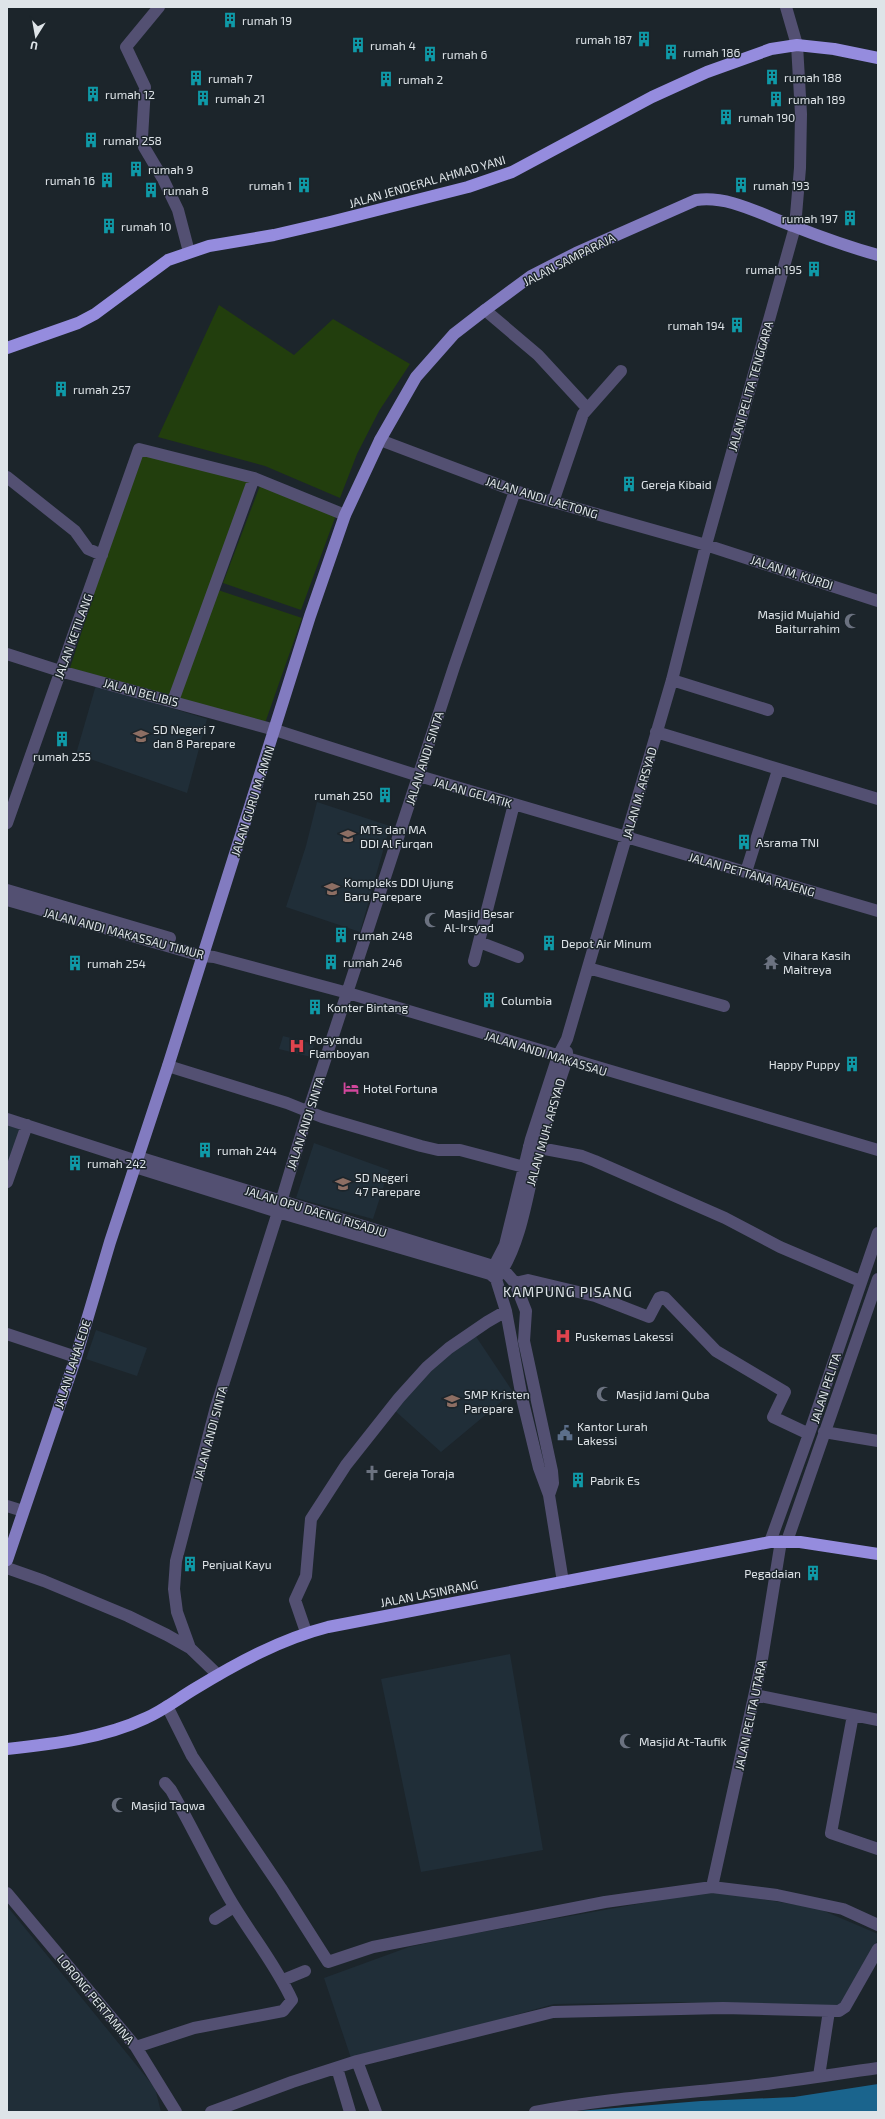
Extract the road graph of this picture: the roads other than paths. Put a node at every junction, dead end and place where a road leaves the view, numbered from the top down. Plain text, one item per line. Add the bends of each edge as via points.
1 (159, 7) edge
2 (786, 7) edge
3 (797, 46) junction
4 (878, 58) edge
5 (795, 227) junction
6 (189, 252) junction
7 (878, 255) edge
8 (485, 310) junction
9 (7, 348) edge
10 (621, 371) dead end
11 (587, 408) junction
12 (380, 440) junction
13 (7, 477) edge
14 (254, 478) junction
15 (515, 491) junction
16 (553, 502) junction
17 (345, 514) junction
18 (706, 545) junction
19 (102, 555) junction
20 (878, 600) edge
21 (7, 654) edge
22 (60, 671) junction
23 (672, 680) junction
24 (173, 701) junction
25 (768, 710) dead end
26 (275, 730) junction
27 (656, 732) junction
28 (778, 770) junction
29 (419, 776) junction
30 (878, 799) edge
31 (514, 804) junction
32 (7, 823) edge
33 (627, 837) junction
34 (746, 872) junction
35 (7, 890) edge
36 (7, 900) edge
37 (878, 911) edge
38 (478, 942) junction
39 (207, 954) junction
40 (518, 957) dead end
41 (474, 961) dead end
42 (588, 968) junction
43 (348, 993) junction
44 (724, 1006) dead end
45 (567, 1039) joint
46 (562, 1058) junction
47 (168, 1066) junction
48 (308, 1112) junction
49 (7, 1119) edge
50 (27, 1125) junction
51 (534, 1147) junction
52 (878, 1150) edge
53 (137, 1162) junction
54 (524, 1167) junction
55 (7, 1182) edge
56 (280, 1206) junction
57 (878, 1233) edge
58 (496, 1272) junction
59 (878, 1279) edge
60 (860, 1281) junction
61 (515, 1283) junction
62 (506, 1311) junction
63 (7, 1334) edge
64 (76, 1357) junction
65 (824, 1432) junction
66 (809, 1434) junction
67 (878, 1441) edge
68 (549, 1495) junction
69 (7, 1506) edge
70 (23, 1511) junction
71 (779, 1542) junction
72 (878, 1554) edge
73 (7, 1560) edge
74 (7, 1568) edge
75 (563, 1582) junction
76 (306, 1632) junction
77 (190, 1648) junction
78 (218, 1675) junction
79 (755, 1696) junction
80 (168, 1706) junction
81 (853, 1715) junction
82 (878, 1720) edge
83 (7, 1749) edge
84 (165, 1783) dead end
85 (878, 1850) edge
86 (712, 1887) junction
87 (7, 1893) edge
88 (234, 1907) junction
89 (215, 1919) dead end
90 (878, 1925) edge
91 (878, 1949) edge
92 (305, 1972) dead end
93 (283, 1980) junction
94 (829, 2011) junction
95 (136, 2047) junction
96 (357, 2062) junction
97 (337, 2068) junction
98 (878, 2068) edge
99 (819, 2076) junction
100 (176, 2112) edge
101 (212, 2112) edge
102 (350, 2112) edge
103 (376, 2112) edge
104 (535, 2112) edge

1 - 6 street via 126,47 145,87 142,138 144,147 178,210
2 - 3 street, JALAN PELITA TENGGARA
3 - 4 highway, JALAN JENDERAL AHMAD YANI via 834,49
3 - 5 street, JALAN PELITA TENGGARA via 801,114
3 - 6 highway, JALAN JENDERAL AHMAD YANI via 771,48 707,72 652,96 512,172 468,187 330,222
5 - 7 main road, JALAN SAMPARAJA
5 - 8 main road, JALAN SAMPARAJA via 725,201 707,198 696,200 537,273
5 - 18 street, JALAN PELITA TENGGARA
6 - 9 highway, JALAN JENDERAL AHMAD YANI via 168,260 95,314 78,323
8 - 11 street via 538,355
8 - 12 main road, JALAN SAMPARAJA via 454,334 416,377
10 - 11 street
11 - 16 street via 579,422
12 - 15 street, JALAN ANDI LAETONG
12 - 17 main road, JALAN GURU M. AMIN
13 - 19 street via 75,531 88,549
14 - 17 street
14 - 19 street, JALAN KETILANG via 139,449
14 - 24 street
15 - 16 street, JALAN ANDI LAETONG
15 - 29 street, JALAN ANDI SINTA
16 - 18 street, JALAN ANDI LAETONG
17 - 26 main road, JALAN GURU M. AMIN
18 - 20 street, JALAN M. KURDI
18 - 23 street, JALAN M. ARSYAD
19 - 22 street, JALAN KETILANG
21 - 22 street, JALAN BELIBIS
22 - 24 street, JALAN BELIBIS
22 - 32 street, JALAN KETILANG
23 - 25 street
23 - 27 street, JALAN M. ARSYAD
24 - 26 street, JALAN BELIBIS
26 - 29 street, JALAN GELATIK
26 - 39 main road, JALAN GURU M. AMIN
27 - 28 street
27 - 33 street, JALAN M. ARSYAD
28 - 30 street
28 - 34 street
29 - 31 street, JALAN GELATIK
29 - 43 street, JALAN ANDI SINTA
31 - 33 street, JALAN GELATIK
31 - 38 street
33 - 34 street, JALAN PETTANA RAJENG
33 - 42 street, JALAN M. ARSYAD
34 - 37 street, JALAN PETTANA RAJENG
35 - 39 street, JALAN ANDI MAKASSAU TIMUR
36 - 39 street, JALAN ANDI MAKASSAU TIMUR
38 - 40 street
38 - 41 street
39 - 43 street, JALAN ANDI MAKASSAU
39 - 47 main road, JALAN GURU M. AMIN
42 - 44 street
42 - 45 street, JALAN M. ARSYAD
43 - 46 street, JALAN ANDI MAKASSAU
43 - 48 street, JALAN ANDI SINTA
45 - 46 street, JALAN MUH. ARSYAD
46 - 51 street, JALAN MUH. ARSYAD
46 - 52 street, JALAN ANDI MAKASSAU
47 - 48 street via 288,1103
47 - 53 main road, JALAN GURU M. AMIN
48 - 54 street via 421,1146 438,1150 460,1150
48 - 56 street, JALAN ANDI SINTA
49 - 50 street, JALAN OPU DAENG RISADJU
50 - 53 street, JALAN OPU DAENG RISADJU
50 - 55 street
51 - 54 street, JALAN MUH. ARSYAD
51 - 58 street, JALAN MUH. ARSYAD via 517,1232
51 - 60 street via 595,1161 725,1218 780,1247
53 - 56 street, JALAN OPU DAENG RISADJU
53 - 64 main road, JALAN LAHALEDE
54 - 58 street, JALAN MUH. ARSYAD
56 - 58 street, JALAN OPU DAENG RISADJU
56 - 77 street, JALAN ANDI SINTA via 216,1407 176,1561 176,1612
57 - 60 street, JALAN PELITA
58 - 61 street
58 - 62 street
59 - 65 street, JALAN PELITA
60 - 66 street, JALAN PELITA
61 - 66 street via 528,1280 588,1294 649,1317 662,1296 716,1351 784,1392 773,1417
61 - 68 street via 526,1311 524,1341 552,1470 553,1483
62 - 68 street via 522,1398 539,1468
62 - 76 street via 449,1348 427,1367 346,1465 314,1514 310,1524 306,1576 295,1600
63 - 64 street
64 - 70 main road, JALAN LAHALEDE
65 - 67 street
65 - 71 street, JALAN PELITA
66 - 71 street, JALAN PELITA
68 - 75 street
69 - 70 street
70 - 73 main road, JALAN LAHALEDE
71 - 72 highway, JALAN LASINRANG
71 - 75 highway, JALAN LASINRANG
71 - 79 street, JALAN PELITA UTARA
74 - 77 street via 128,1616
75 - 76 highway, JALAN LASINRANG
76 - 78 highway, JALAN LASINRANG
77 - 78 street
78 - 80 highway, JALAN LASINRANG
79 - 81 street
79 - 86 street, JALAN PELITA UTARA
80 - 83 highway, JALAN LASINRANG via 146,1718 95,1735
80 - 86 street via 192,1756 328,1962 373,1947 605,1902
81 - 82 street
81 - 85 street via 831,1833
84 - 88 street
86 - 90 street via 777,1895 843,1909
87 - 95 street, LORONG PERTAMINA
88 - 89 street
88 - 93 street
91 - 94 street via 845,2006 839,2011
92 - 93 street
93 - 95 street via 292,2000 283,2010 194,2028
94 - 96 street via 722,2008 553,2012
94 - 99 street
95 - 100 street, LORONG PERTAMINA
96 - 97 street
96 - 103 street
97 - 101 street
97 - 102 street
98 - 99 street
99 - 104 street via 580,2104

